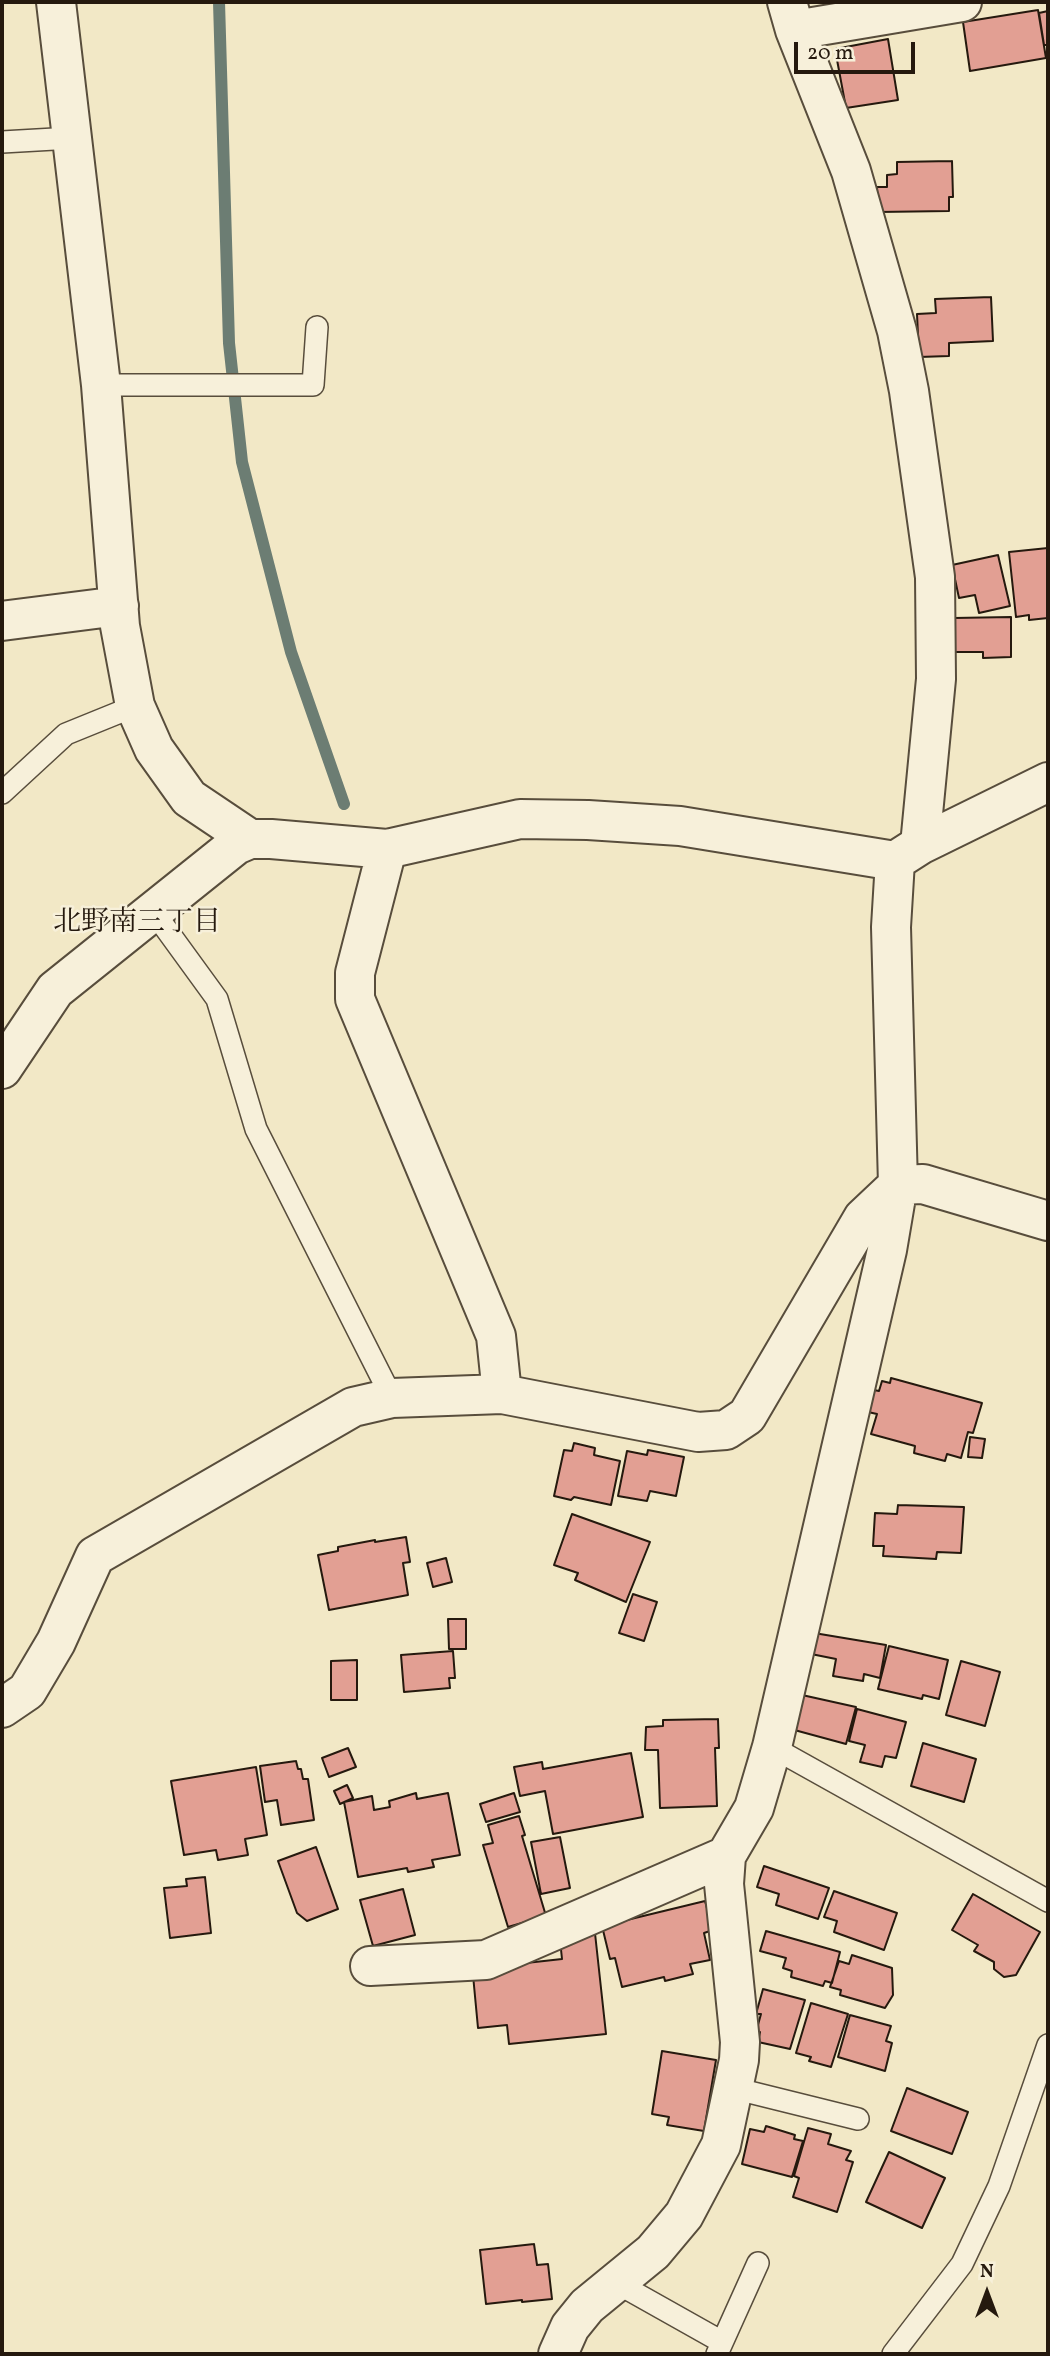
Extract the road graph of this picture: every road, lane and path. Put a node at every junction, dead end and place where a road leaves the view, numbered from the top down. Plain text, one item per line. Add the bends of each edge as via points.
1 (56, 2) edge
2 (962, 2) edge
3 (791, 16) edge
4 (72, 138) junction
5 (2, 142) edge
6 (317, 327) dead end
7 (101, 385) junction
8 (119, 606) junction
9 (2, 621) edge
10 (135, 706) junction
11 (1048, 782) edge
12 (2, 793) edge
13 (250, 839) junction
14 (387, 849) junction
15 (908, 853) junction
16 (153, 911) junction
17 (2, 1069) edge
18 (898, 1185) junction
19 (1048, 1221) edge
20 (502, 1394) junction
21 (392, 1398) junction
22 (2, 1708) edge
23 (772, 1747) junction
24 (726, 1856) junction
25 (1048, 1901) edge
26 (370, 1966) dead end
27 (1048, 2045) edge
28 (733, 2088) junction
29 (858, 2119) dead end
30 (758, 2263) dead end
31 (617, 2283) junction
32 (719, 2348) edge
33 (558, 2354) edge
34 (893, 2354) edge

1 - 4 street
2 - 3 street
3 - 15 street via 851,171 897,331 909,391 935,577 936,679
4 - 5 lane
4 - 7 street
6 - 7 lane via 313,385
7 - 8 street
8 - 9 street
8 - 10 street
10 - 12 lane via 66,734
10 - 13 street via 155,749 189,798
11 - 15 street
13 - 14 street
13 - 16 street via 236,845
14 - 15 street via 520,819 680,827
14 - 20 street via 355,972 355,999 496,1336
15 - 18 street via 891,928
16 - 17 street via 55,990
16 - 21 lane via 217,999 256,1129
18 - 19 street via 923,1185
18 - 20 street via 863,1218 747,1416 726,1430 698,1432
18 - 23 street via 884,1264
20 - 21 street
21 - 22 street via 354,1406 95,1556 56,1642 27,1690
23 - 24 street via 754,1808
23 - 25 lane
24 - 26 street via 486,1960
24 - 28 street via 724,1884 740,2042
27 - 34 lane via 999,2186 962,2264
28 - 29 lane
28 - 31 street via 721,2146 684,2215 653,2252
30 - 32 lane
31 - 32 lane
31 - 33 street via 586,2306

